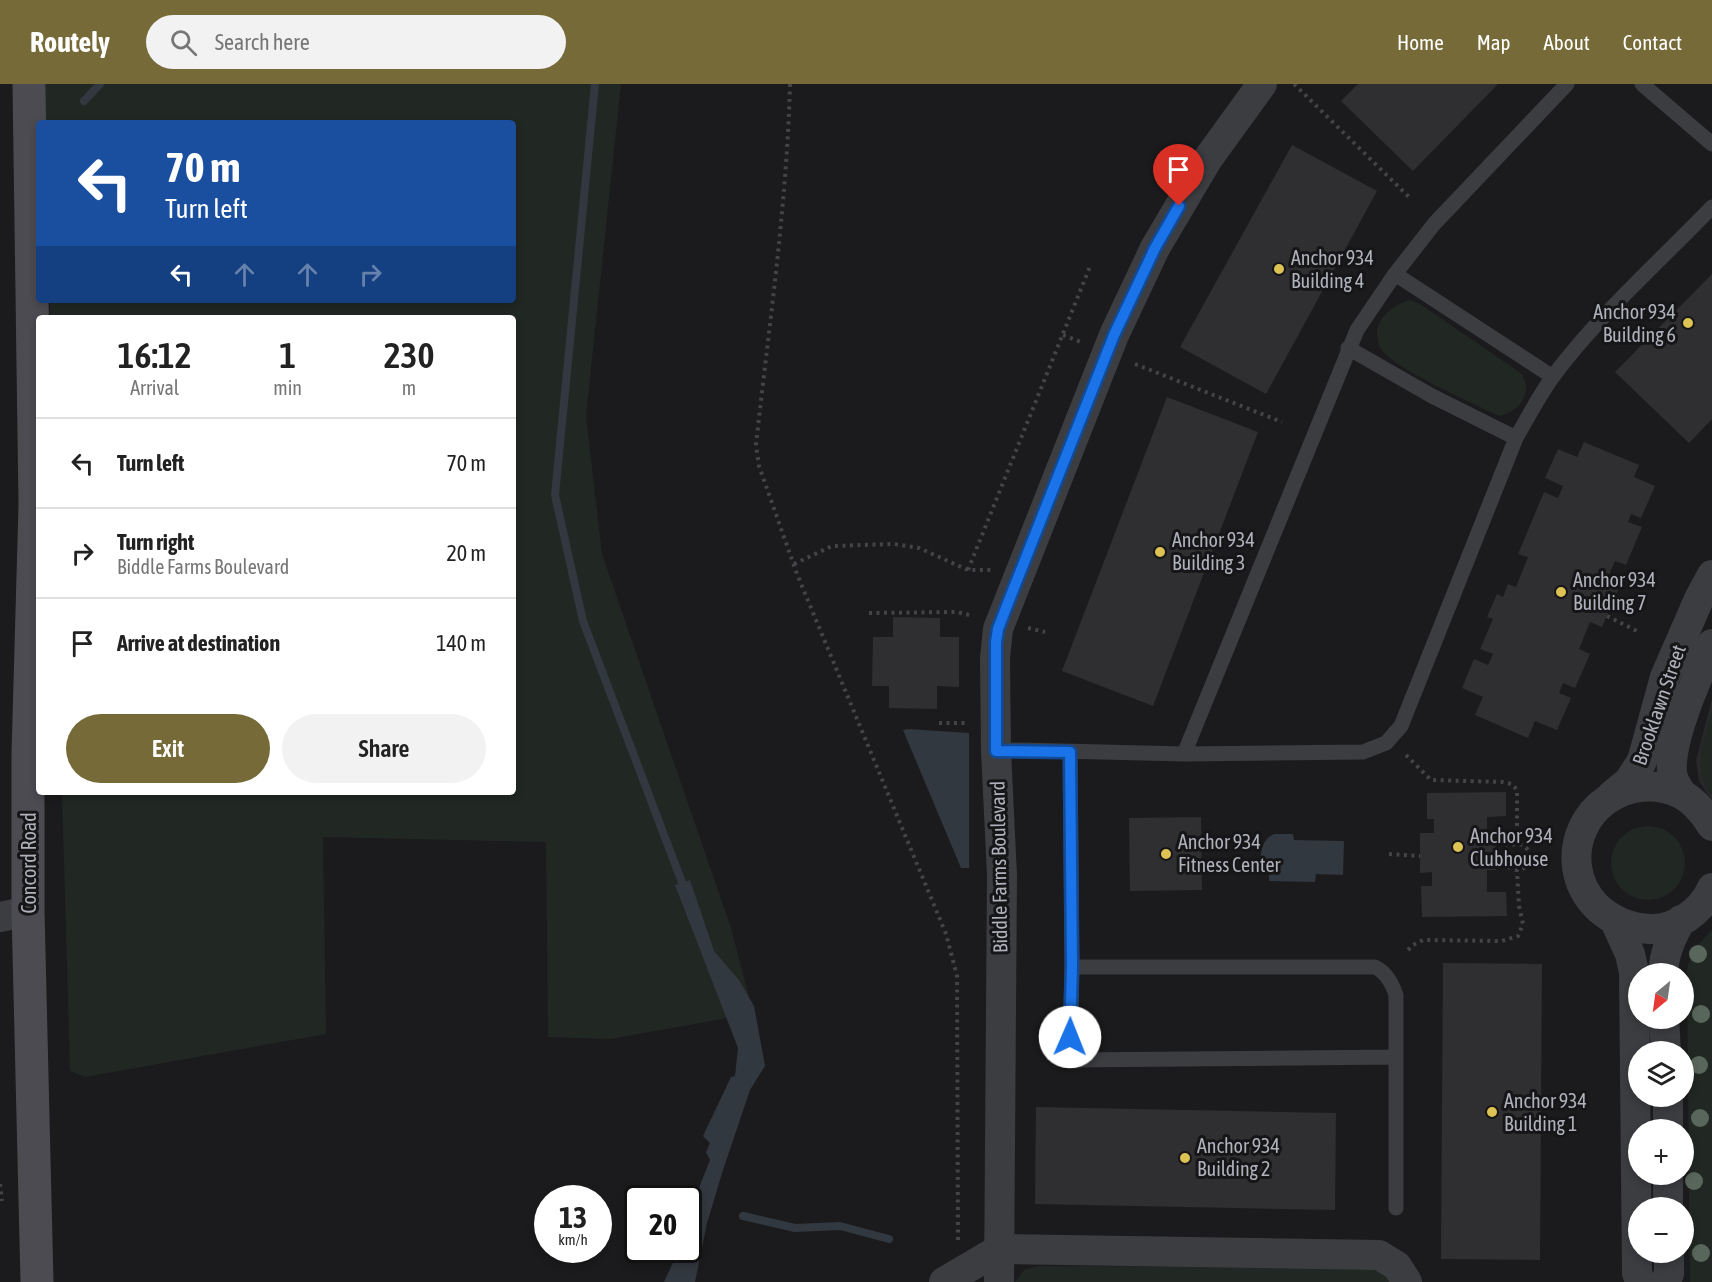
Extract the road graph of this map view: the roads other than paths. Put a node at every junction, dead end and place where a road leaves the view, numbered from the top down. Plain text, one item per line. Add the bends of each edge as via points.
1 (29, 84) edge
2 (1262, 84) edge
3 (1567, 84) edge
4 (1642, 84) edge
5 (1712, 144) edge
6 (1712, 207) edge
7 (1395, 274) junction
8 (1348, 348) junction
9 (1553, 377) junction
10 (1516, 438) junction
11 (1712, 575) edge
12 (1712, 644) edge
13 (996, 751) junction
14 (1070, 752) junction
15 (1184, 754) junction
16 (1682, 794) junction
17 (1612, 795) junction
18 (1712, 826) edge
19 (1712, 888) edge
20 (14, 914) edge
21 (1681, 920) junction
22 (1615, 921) junction
23 (1664, 963) edge
24 (1072, 967) junction
25 (1396, 1057) junction
26 (1396, 1208) dead end
27 (999, 1249) junction
28 (1669, 1263) edge
29 (38, 1282) edge
30 (944, 1282) edge
31 (999, 1282) edge
32 (1407, 1282) edge
33 (1640, 1282) edge
34 (1665, 1282) edge

1 - 20 street, Concord Road via 35,505 28,754
2 - 13 street, Biddle Farms Boulevard via 1207,160 1155,248 1114,335 997,636
3 - 7 lane via 1434,224
4 - 5 lane
6 - 9 lane via 1584,338
7 - 8 lane
7 - 9 lane
8 - 10 lane
8 - 15 lane
9 - 10 lane
10 - 15 lane via 1401,726 1386,743 1363,752
11 - 17 street, Brooklawn Street via 1665,677 1642,761 1629,781
12 - 16 street, Brooklawn Street via 1675,744 1672,773
13 - 14 lane
13 - 27 street, Biddle Farms Boulevard via 1002,875
14 - 15 lane
14 - 24 lane
16 - 17 street, Brooklawn Street via 1658,786 1634,786
16 - 18 street, Brooklawn Street via 1701,809
17 - 22 street, Brooklawn Street via 1593,810 1581,831 1576,854 1579,878 1590,900
19 - 21 street, Brooklawn Street via 1694,913
20 - 29 street, Concord Road
21 - 22 street, Brooklawn Street via 1653,929
21 - 23 street, Brooklawn Street via 1668,942
22 - 33 street, Brooklawn Street via 1634,972
24 - 25 lane via 1375,967 1385,974 1396,995
24 - 25 lane via 1070,1060
25 - 26 lane
27 - 30 street
27 - 31 street, Biddle Farms Boulevard
27 - 32 street via 1379,1255 1397,1266
28 - 34 street

